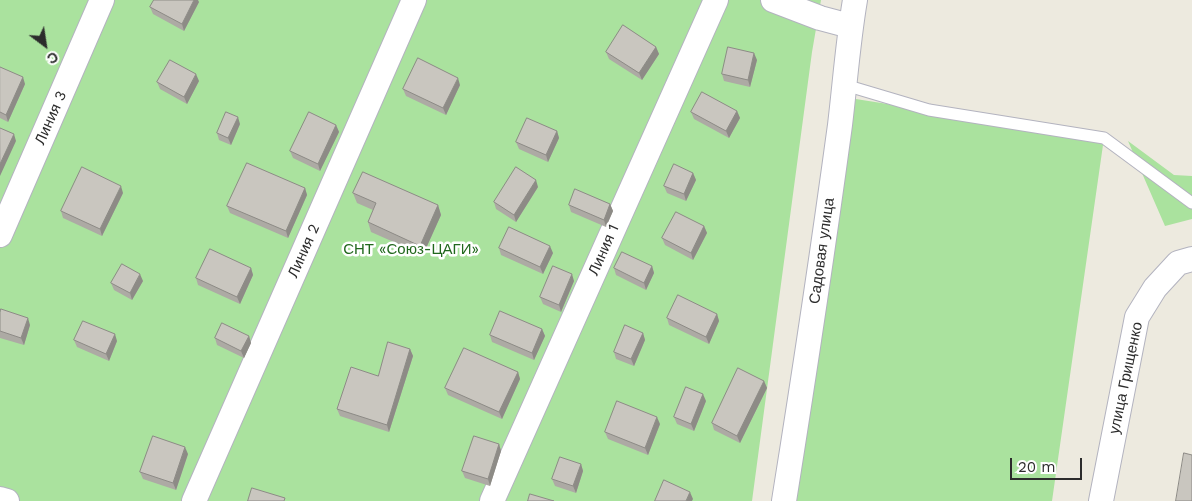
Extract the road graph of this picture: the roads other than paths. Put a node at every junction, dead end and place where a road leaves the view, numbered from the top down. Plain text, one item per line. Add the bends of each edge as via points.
1 (102, 0) edge
2 (414, 0) edge
3 (716, 0) edge
4 (773, 0) edge
5 (854, 0) edge
6 (850, 26) junction
7 (845, 85) junction
8 (1192, 203) edge
9 (0, 235) edge
10 (1192, 259) edge
11 (0, 499) edge
12 (7, 501) edge
13 (194, 501) edge
14 (492, 501) edge
15 (784, 501) edge
16 (1101, 501) edge

1 - 9 street, Линия 3
2 - 13 street, Линия 2
3 - 14 street, Линия 1
4 - 6 street
5 - 6 street, Садовая улица
6 - 7 street, Садовая улица
7 - 8 lane via 929,110 1104,138
7 - 15 street, Садовая улица
10 - 16 street, улица Грищенко via 1178,263 1155,288 1138,317
11 - 12 street

